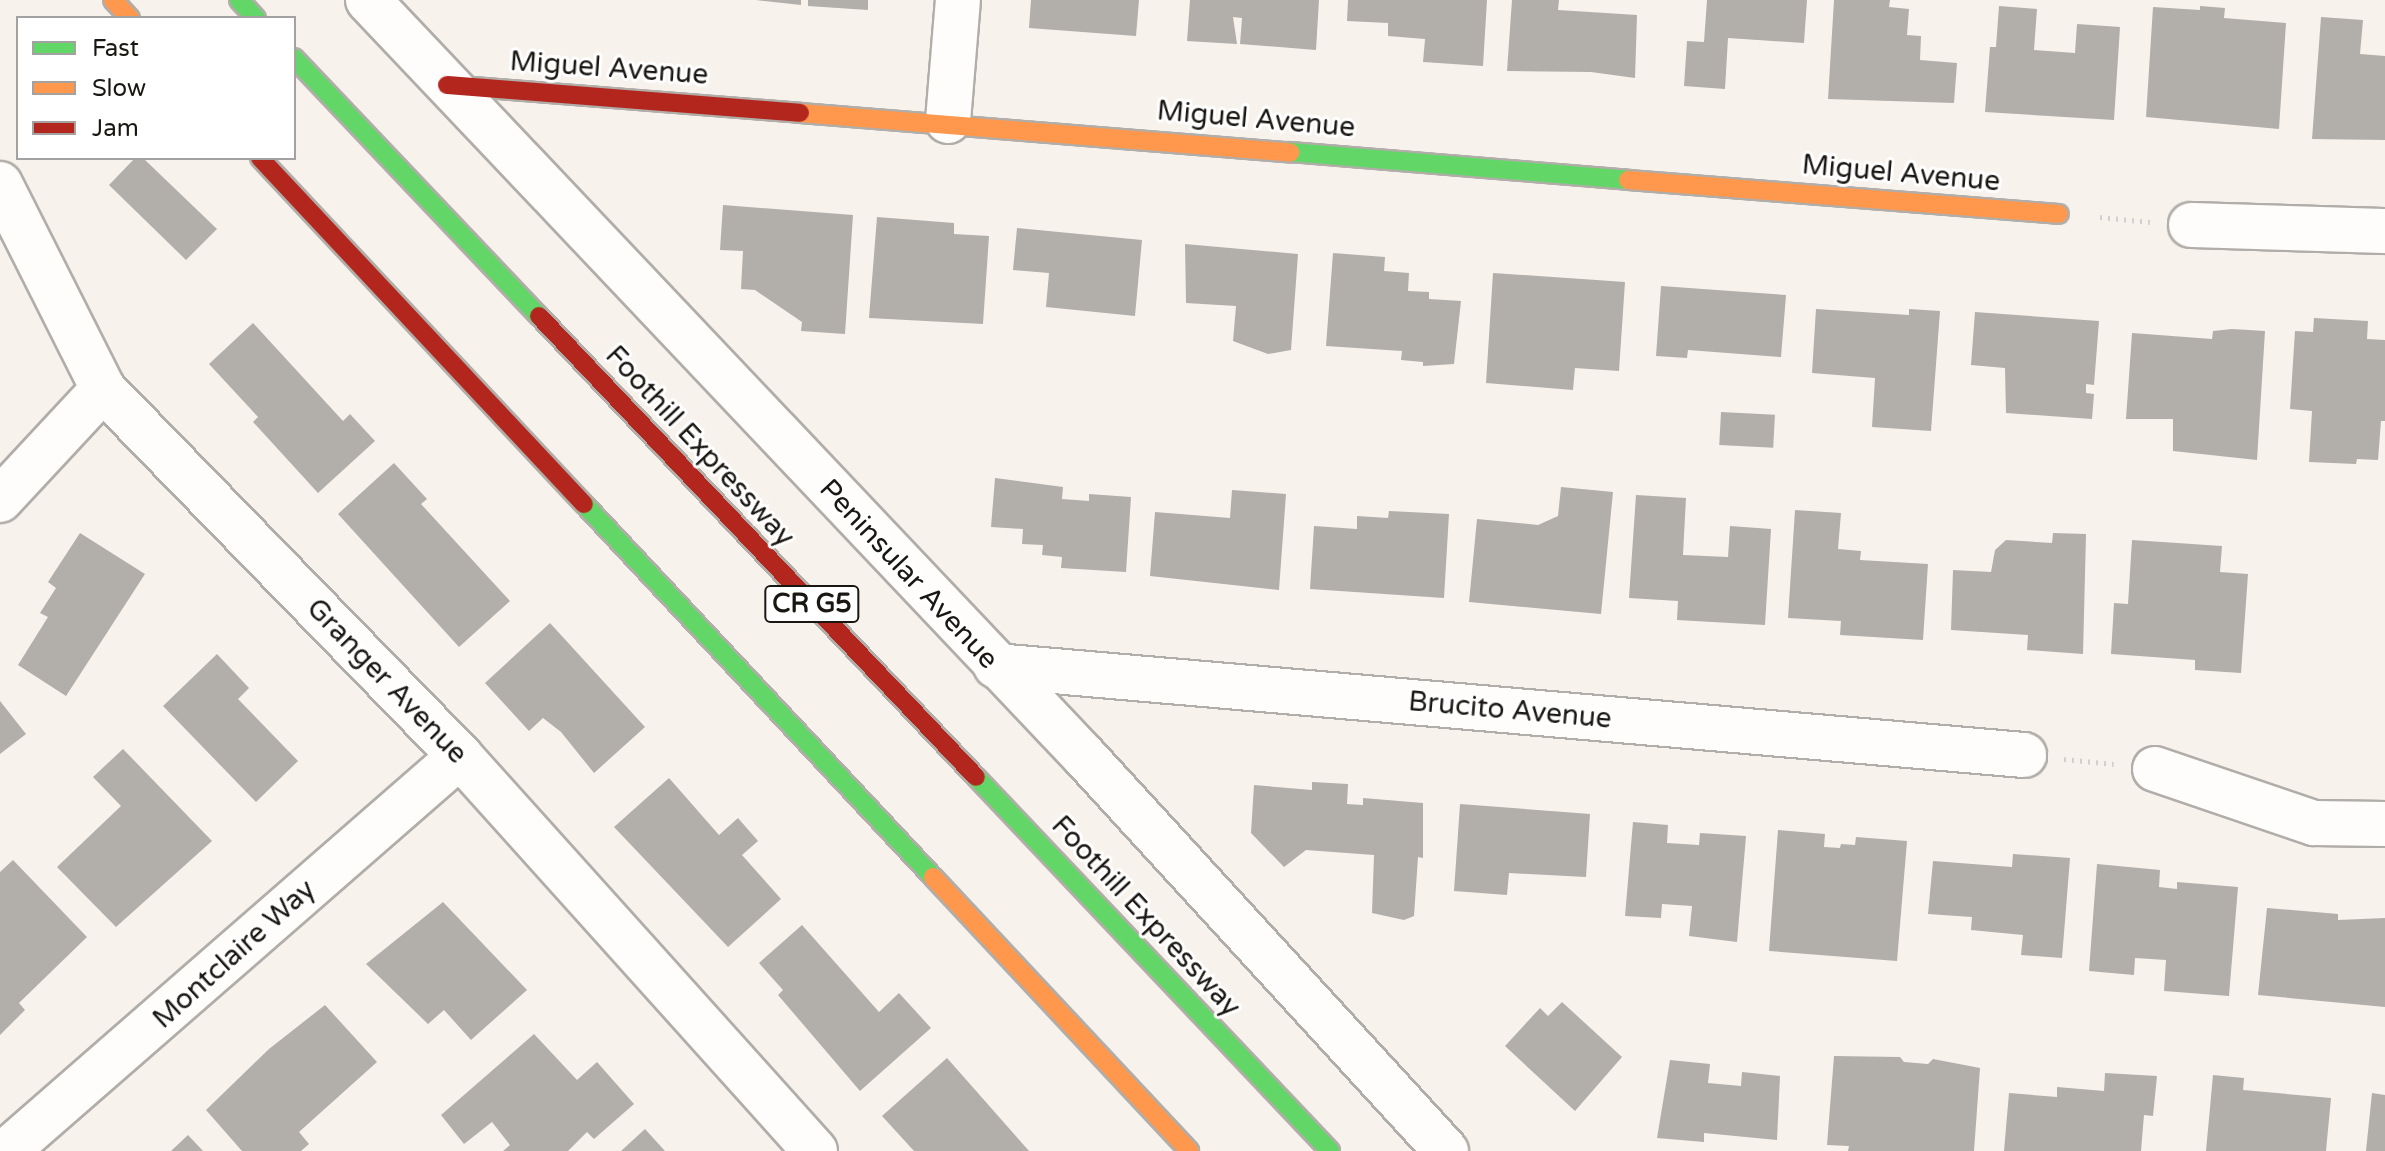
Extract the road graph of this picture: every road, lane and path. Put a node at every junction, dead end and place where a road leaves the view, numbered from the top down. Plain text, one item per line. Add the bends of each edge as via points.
1 (113, 0) edge
2 (239, 0) edge
3 (368, 0) edge
4 (958, 0) edge
5 (128, 16) edge
6 (254, 16) edge
7 (296, 60) edge
8 (447, 85) junction
9 (948, 121) junction
10 (262, 160) edge
11 (0, 184) edge
12 (2059, 214) joint
13 (2191, 225) joint
14 (2385, 231) edge
15 (103, 389) junction
16 (0, 500) edge
17 (996, 666) junction
18 (2024, 755) joint
19 (460, 756) junction
20 (2155, 769) joint
21 (2385, 824) edge
22 (7, 1151) edge
23 (815, 1151) edge
24 (1189, 1151) edge
25 (1330, 1151) edge
26 (1446, 1151) edge

1 - 5 main road
2 - 6 main road
3 - 8 street, Peninsular Avenue
4 - 9 street
7 - 25 main road, Foothill Expressway / CR G5
8 - 9 main road, Miguel Avenue
8 - 17 street, Peninsular Avenue
9 - 12 main road, Miguel Avenue
10 - 24 main road
11 - 15 street, Granger Avenue
12 - 13 path
13 - 14 street
15 - 16 street
15 - 19 street, Granger Avenue
17 - 18 street, Brucito Avenue
17 - 26 street, Peninsular Avenue
18 - 20 path
19 - 22 street, Montclaire Way
19 - 23 street, Granger Avenue
20 - 21 street via 2314,823

